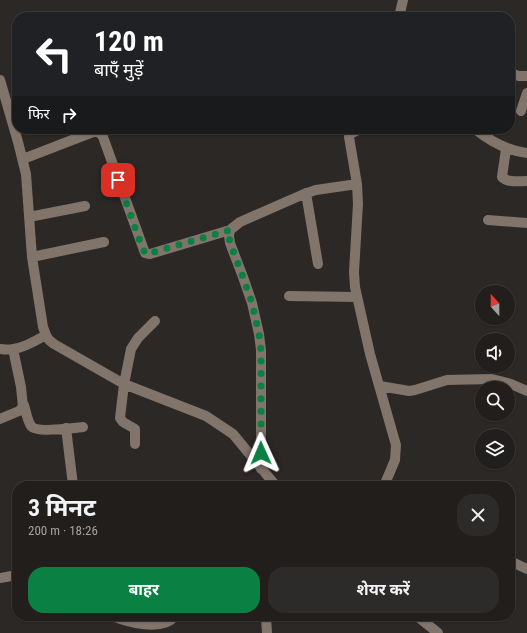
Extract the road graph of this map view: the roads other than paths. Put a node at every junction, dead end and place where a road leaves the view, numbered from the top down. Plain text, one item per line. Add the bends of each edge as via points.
1 (402, 0) edge
2 (400, 12) edge
3 (515, 75) edge
4 (527, 76) edge
5 (0, 80) edge
6 (527, 92) edge
7 (521, 112) dead end
8 (12, 116) edge
9 (17, 134) edge
10 (88, 134) edge
11 (101, 134) edge
12 (350, 134) edge
13 (481, 134) edge
14 (506, 149) junction
15 (527, 153) edge
16 (23, 159) junction
17 (527, 181) edge
18 (357, 184) junction
19 (306, 193) junction
20 (85, 206) dead end
21 (29, 217) junction
22 (488, 220) dead end
23 (527, 223) edge
24 (230, 230) junction
25 (104, 242) dead end
26 (32, 257) junction
27 (318, 264) dead end
28 (289, 296) dead end
29 (357, 297) junction
30 (155, 321) dead end
31 (46, 335) junction
32 (0, 349) edge
33 (13, 349) junction
34 (124, 384) junction
35 (380, 386) junction
36 (527, 391) edge
37 (24, 405) junction
38 (0, 419) edge
39 (83, 427) dead end
40 (66, 428) junction
41 (134, 444) dead end
42 (261, 469) junction
43 (73, 481) edge
44 (272, 481) edge
45 (386, 481) edge
46 (515, 563) edge
47 (527, 569) edge
48 (12, 576) edge
49 (0, 578) edge
50 (126, 621) edge
51 (169, 621) edge
52 (266, 621) edge
53 (423, 621) edge
54 (142, 629) edge
55 (266, 633) edge
56 (438, 633) edge

1 - 2 street
3 - 4 street
5 - 8 street
6 - 7 street
9 - 16 street
10 - 16 street
11 - 24 street via 145,253 150,254
12 - 18 street via 348,137
13 - 14 street
14 - 15 street
14 - 17 street via 503,179
16 - 21 street
18 - 19 street
18 - 29 street via 354,272
19 - 24 street via 240,222
19 - 27 street
20 - 21 street
21 - 26 street
22 - 23 street
24 - 42 street via 230,243 252,303 259,334
25 - 26 street
26 - 31 street
28 - 29 street
29 - 35 street
30 - 34 street via 134,344
31 - 33 street via 30,344
31 - 34 street via 54,344
32 - 33 street
33 - 37 street
34 - 41 street via 120,418 135,429
34 - 42 street via 216,422 233,434
35 - 36 street via 409,391 447,380 492,379
35 - 45 street via 397,453
37 - 38 street via 22,410
37 - 40 street via 33,428
39 - 40 street
40 - 43 street
42 - 44 street
46 - 47 street
48 - 49 street
50 - 54 street
51 - 54 street
52 - 55 street
53 - 56 street

